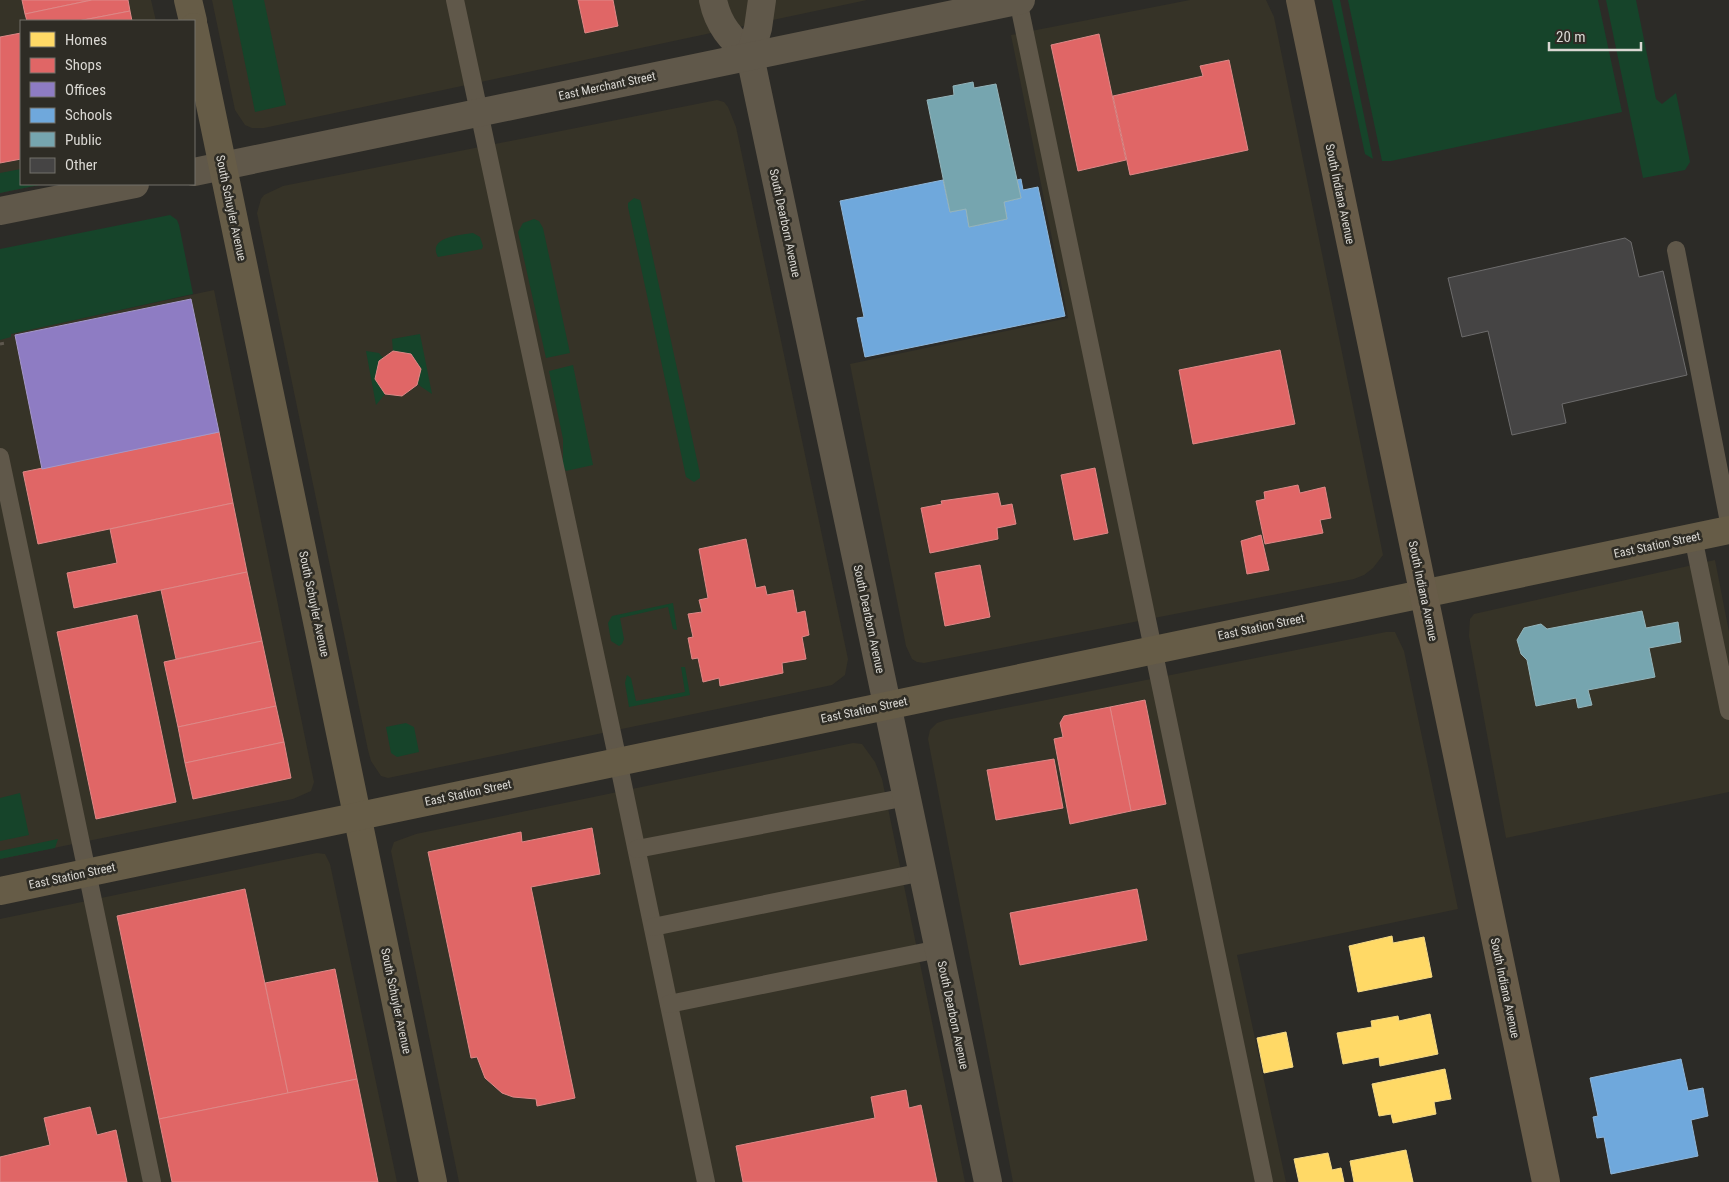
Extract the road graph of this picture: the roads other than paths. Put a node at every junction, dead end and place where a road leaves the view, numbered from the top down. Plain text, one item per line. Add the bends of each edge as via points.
1 (188, 0) edge
2 (455, 0) edge
3 (713, 0) edge
4 (762, 0) edge
5 (1019, 0) edge
6 (1300, 0) edge
7 (193, 20) edge
8 (195, 32) edge
9 (750, 56) junction
10 (478, 112) junction
11 (223, 166) junction
12 (195, 172) edge
13 (130, 185) edge
14 (0, 212) edge
15 (1676, 250) dead end
16 (0, 457) edge
17 (1729, 522) edge
18 (1729, 530) edge
19 (1693, 537) junction
20 (1423, 594) junction
21 (1153, 650) junction
22 (887, 705) junction
23 (1729, 711) edge
24 (618, 761) junction
25 (907, 797) junction
26 (358, 816) junction
27 (637, 849) junction
28 (87, 872) junction
29 (923, 872) junction
30 (0, 891) edge
31 (653, 927) junction
32 (939, 949) junction
33 (669, 1004) junction
34 (152, 1182) edge
35 (434, 1182) edge
36 (706, 1182) edge
37 (988, 1182) edge
38 (1264, 1182) edge
39 (1546, 1182) edge

1 - 7 main road
2 - 10 lane
3 - 9 street via 727,35
4 - 9 street
5 - 9 street, East Merchant Street
5 - 21 lane
6 - 20 main road, South Indiana Avenue
8 - 11 main road, South Schuyler Avenue
9 - 10 street, East Merchant Street
9 - 22 street, South Dearborn Avenue
10 - 11 street, East Merchant Street
10 - 24 lane
11 - 12 street, East Merchant Street
11 - 26 main road, South Schuyler Avenue
13 - 14 street
15 - 17 lane
16 - 28 lane
18 - 19 main road, East Station Street
19 - 20 main road, East Station Street
19 - 23 lane
20 - 21 main road, East Station Street
20 - 39 main road, South Indiana Avenue
21 - 22 main road, East Station Street
21 - 38 lane
22 - 24 main road, East Station Street
22 - 25 street, South Dearborn Avenue
24 - 26 main road, East Station Street
24 - 27 lane
25 - 27 lane
25 - 29 street, South Dearborn Avenue
26 - 28 main road, East Station Street
26 - 35 main road, South Schuyler Avenue
27 - 31 lane
28 - 30 main road, East Station Street
28 - 34 lane
29 - 31 lane
29 - 32 street, South Dearborn Avenue
31 - 33 lane
32 - 33 lane
32 - 37 street, South Dearborn Avenue
33 - 36 lane

